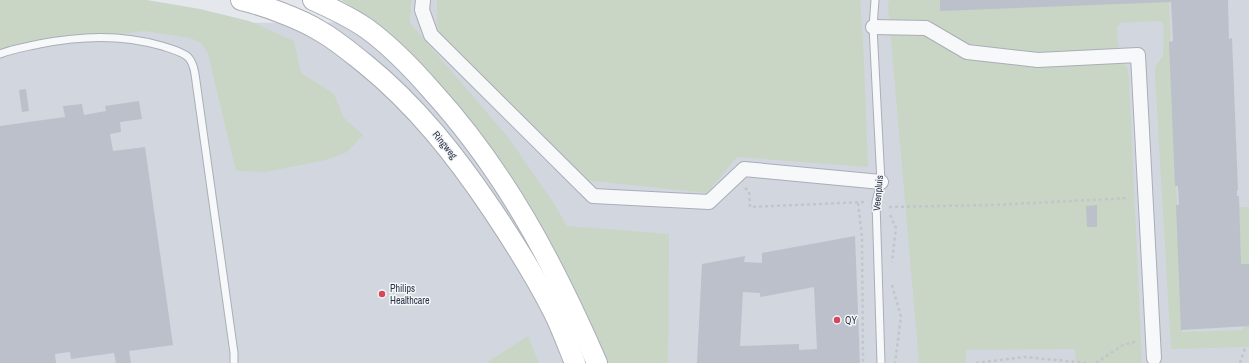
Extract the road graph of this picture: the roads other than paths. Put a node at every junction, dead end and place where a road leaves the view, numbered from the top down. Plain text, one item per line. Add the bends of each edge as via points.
1 (241, 0) edge
2 (313, 0) edge
3 (423, 0) edge
4 (875, 0) edge
5 (873, 27) junction
6 (0, 54) edge
7 (881, 182) junction
8 (1154, 358) dead end
9 (234, 363) edge
10 (575, 363) edge
11 (597, 363) edge
12 (881, 363) edge

1 - 10 main road, Ringweg via 319,30 382,78 431,127 454,155 519,250 554,313
2 - 11 main road via 365,28 386,44 457,119 494,170 540,242
3 - 7 street via 422,10 431,35 593,196 709,202 744,169
4 - 5 lane, Veenpluis
5 - 7 lane, Veenpluis
5 - 8 street via 926,28 967,52 1038,60 1138,55
6 - 9 lane via 76,38 103,37 140,41 188,57 195,74
7 - 12 lane, Veenpluis via 876,202

